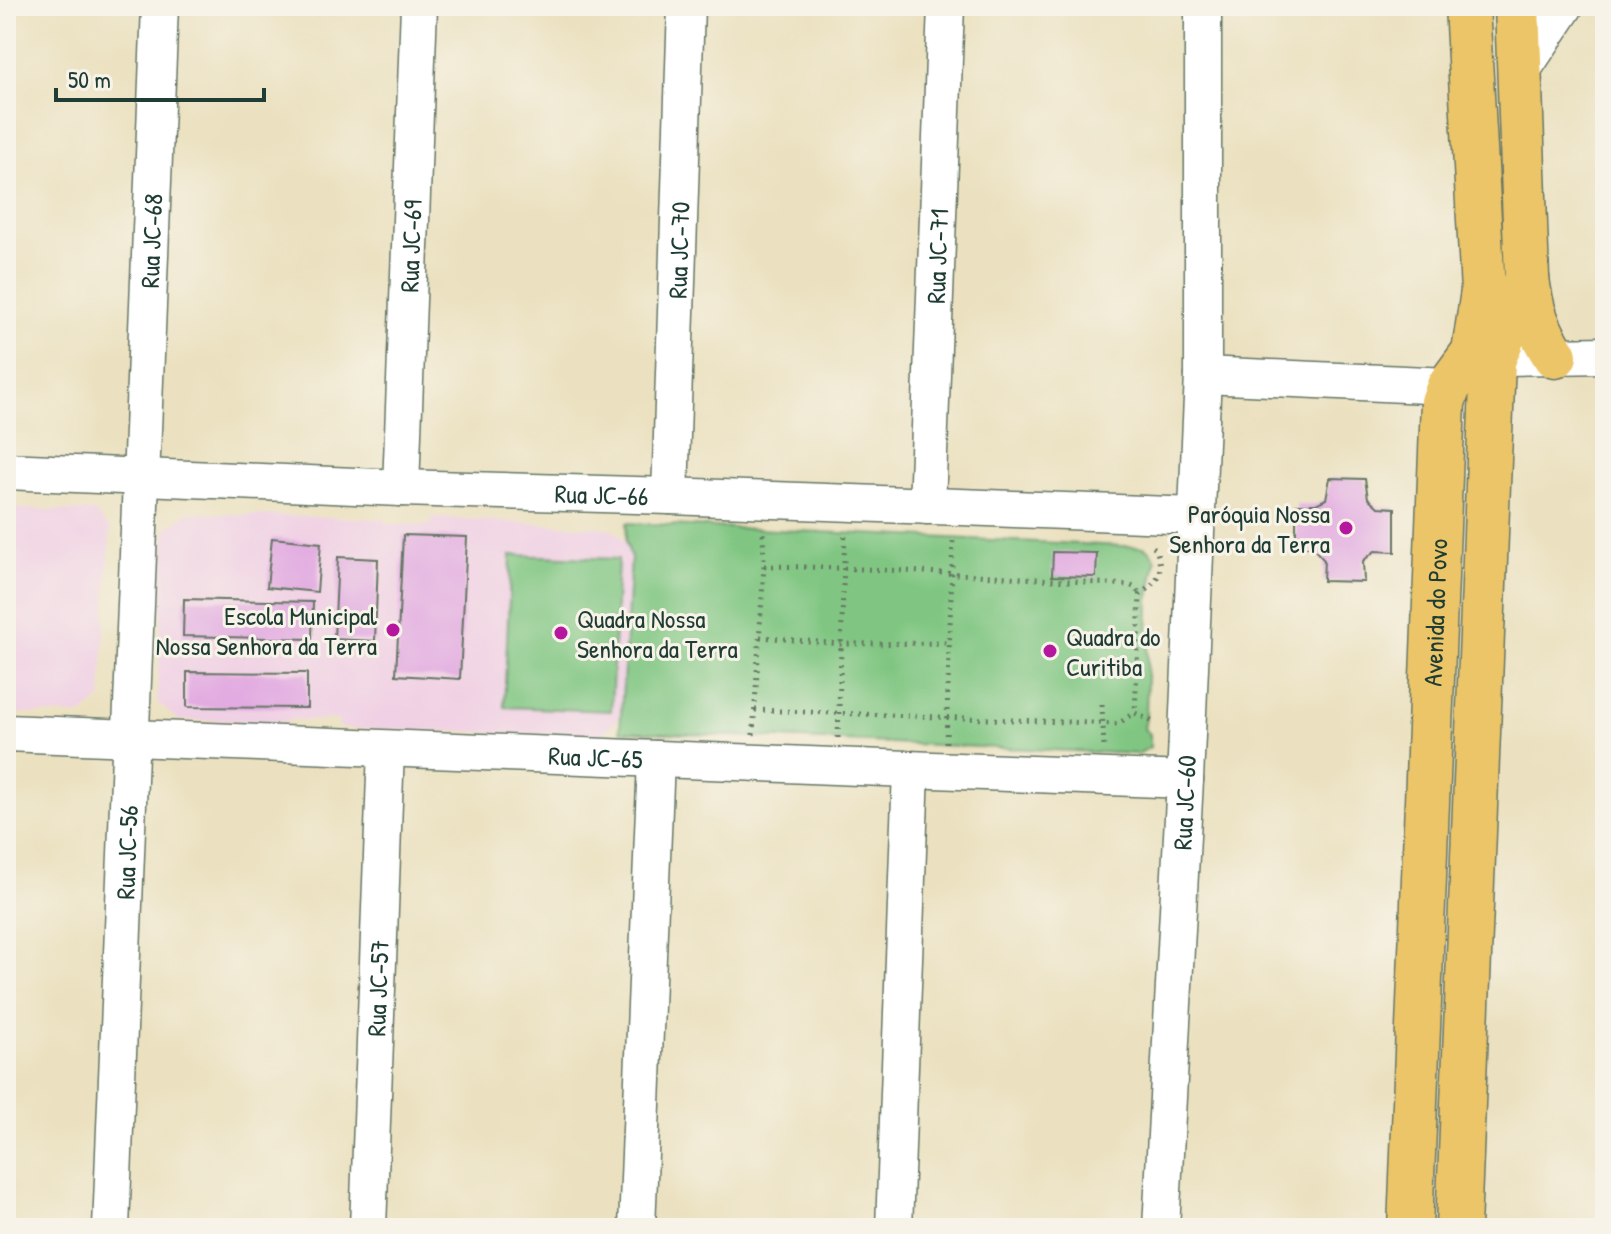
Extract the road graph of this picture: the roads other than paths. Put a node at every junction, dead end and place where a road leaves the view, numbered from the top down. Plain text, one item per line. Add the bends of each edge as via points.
1 (160, 6) edge
2 (419, 6) edge
3 (686, 6) edge
4 (946, 6) edge
5 (1203, 6) edge
6 (1467, 6) edge
7 (1517, 6) edge
8 (1565, 6) edge
9 (1519, 75) junction
10 (1527, 278) junction
11 (1605, 355) edge
12 (1555, 356) junction
13 (1493, 361) junction
14 (1203, 375) junction
15 (1449, 386) junction
16 (6, 471) edge
17 (141, 476) junction
18 (401, 488) junction
19 (670, 496) junction
20 (927, 506) junction
21 (1196, 516) junction
22 (6, 733) edge
23 (131, 738) junction
24 (386, 749) junction
25 (656, 759) junction
26 (911, 770) junction
27 (1185, 780) junction
28 (111, 1228) edge
29 (368, 1228) edge
30 (637, 1228) edge
31 (894, 1228) edge
32 (1161, 1228) edge
33 (1410, 1228) edge
34 (1458, 1228) edge

1 - 17 street, Rua JC-68
2 - 18 street, Rua JC-69
3 - 19 street, Rua JC-70
4 - 20 street, Rua JC-71
5 - 14 street, Rua JC-60
6 - 15 main road, Avenida do Povo via 1483,291 1474,352
7 - 9 main road, Avenida do Povo
8 - 9 street
9 - 10 main road, Avenida do Povo
10 - 12 main road via 1531,309
10 - 13 main road, Avenida do Povo
11 - 12 street
12 - 13 street
13 - 15 street
13 - 34 main road, Avenida do Povo
14 - 15 street
14 - 21 street, Rua JC-60
15 - 33 main road, Avenida do Povo via 1443,402
16 - 17 street, Rua JC-66
17 - 18 street, Rua JC-66
17 - 23 street, Rua JC-56
18 - 19 street, Rua JC-66
19 - 20 street, Rua JC-66
20 - 21 street, Rua JC-66
21 - 27 street, Rua JC-60
22 - 23 street, Rua JC-65
23 - 24 street, Rua JC-65
23 - 28 street, Rua JC-56
24 - 25 street, Rua JC-65
24 - 29 street, Rua JC-57
25 - 26 street, Rua JC-65
25 - 30 street
26 - 27 street, Rua JC-65
26 - 31 street
27 - 32 street, Rua JC-60

